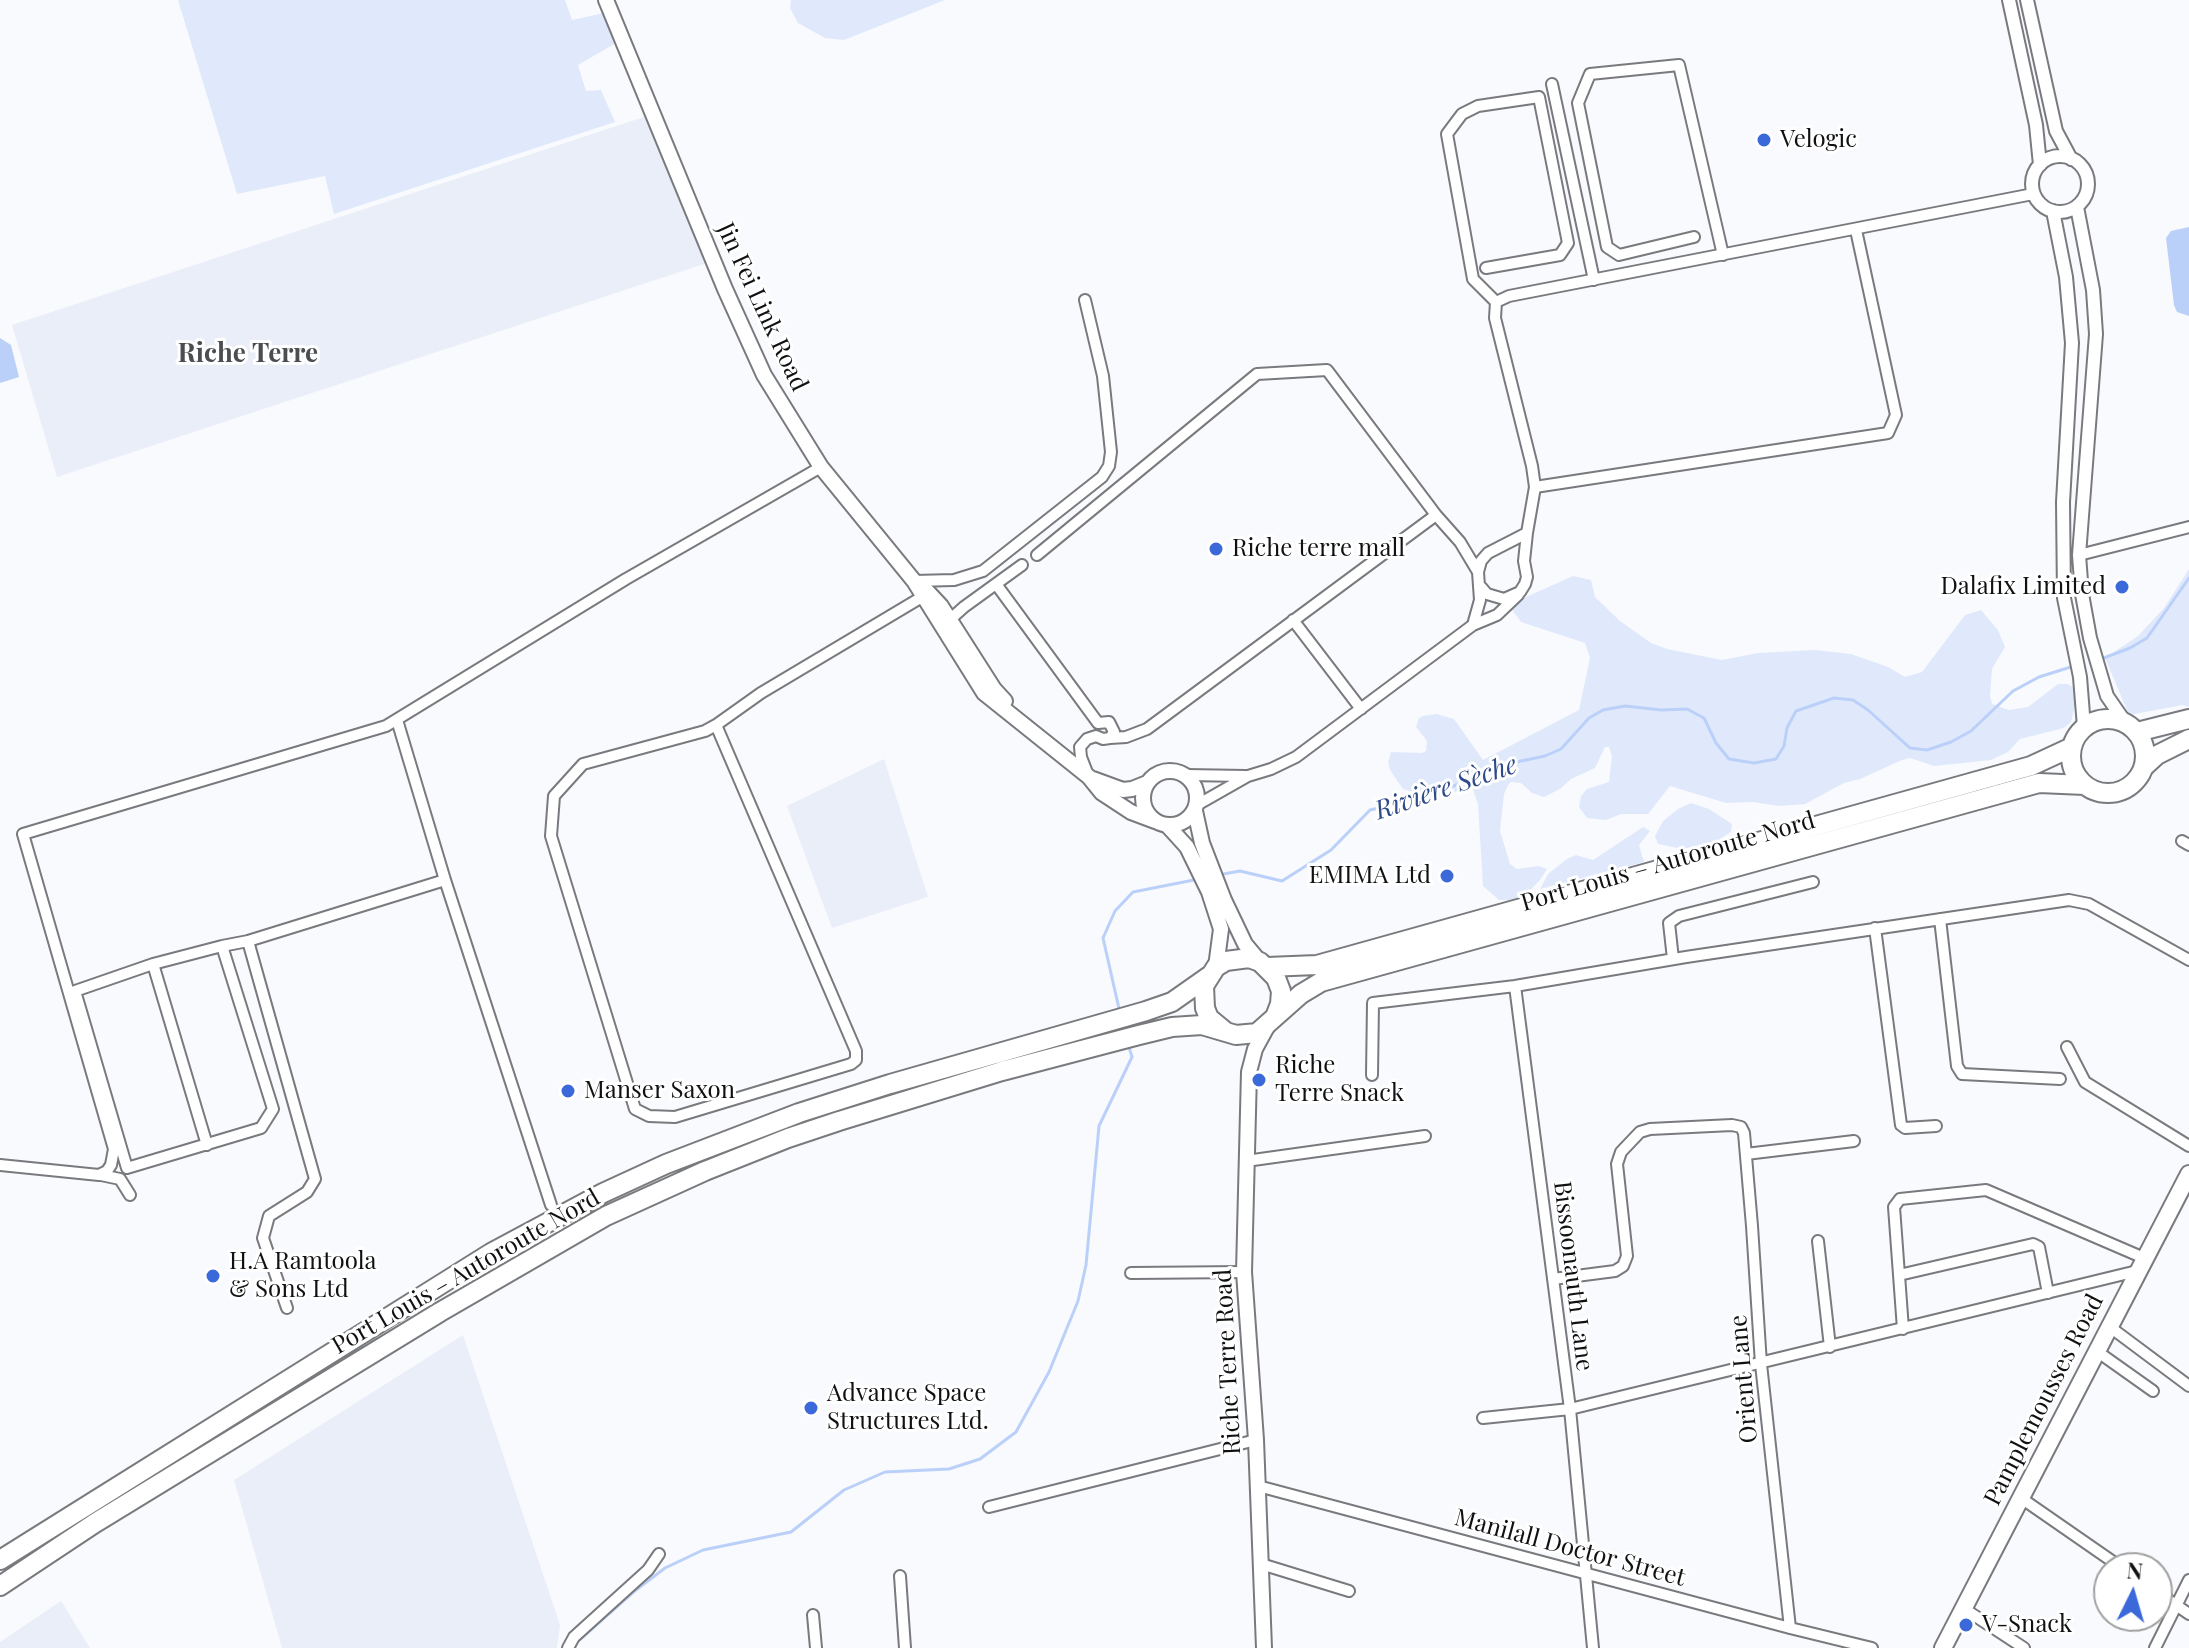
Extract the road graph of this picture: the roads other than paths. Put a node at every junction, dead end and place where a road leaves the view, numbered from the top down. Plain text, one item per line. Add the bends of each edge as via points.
1 (606, 0) edge
2 (2009, 0) edge
3 (2027, 0) edge
4 (1552, 84) dead end
5 (2071, 159) junction
6 (2040, 165) junction
7 (2033, 194) junction
8 (2077, 207) junction
9 (2053, 211) junction
10 (1856, 230) junction
11 (1694, 237) dead end
12 (1723, 255) junction
13 (1486, 268) dead end
14 (1594, 280) junction
15 (1085, 300) dead end
16 (1496, 302) junction
17 (821, 467) junction
18 (1535, 487) junction
19 (1436, 515) junction
20 (2189, 527) edge
21 (1527, 533) junction
22 (1460, 542) junction
23 (1492, 551) junction
24 (1037, 555) dead end
25 (2079, 555) junction
26 (1524, 561) junction
27 (1022, 565) dead end
28 (1478, 572) junction
29 (914, 581) junction
30 (996, 584) junction
31 (1481, 587) junction
32 (1520, 592) junction
33 (922, 597) junction
34 (1293, 620) junction
35 (946, 624) junction
36 (1473, 625) junction
37 (1361, 709) junction
38 (2189, 719) edge
39 (397, 720) junction
40 (1098, 723) junction
41 (716, 725) junction
42 (1113, 726) junction
43 (2084, 727) junction
44 (2131, 727) junction
45 (1138, 733) junction
46 (1096, 736) junction
47 (1110, 738) junction
48 (2189, 739) edge
49 (2072, 747) junction
50 (2144, 767) junction
51 (1186, 775) junction
52 (1248, 776) junction
53 (1089, 777) junction
54 (1147, 783) junction
55 (2085, 785) junction
56 (1196, 808) junction
57 (1161, 823) junction
58 (445, 880) junction
59 (1813, 882) dead end
60 (1940, 919) junction
61 (1875, 928) junction
62 (248, 941) junction
63 (222, 946) junction
64 (1673, 959) junction
65 (2189, 960) edge
66 (153, 964) junction
67 (1264, 964) junction
68 (1212, 972) junction
69 (1515, 986) junction
70 (1271, 1022) junction
71 (1231, 1034) junction
72 (2067, 1047) dead end
73 (1249, 1072) junction
74 (1372, 1075) dead end
75 (2060, 1079) dead end
76 (1936, 1126) dead end
77 (1425, 1136) dead end
78 (1854, 1141) dead end
79 (207, 1145) junction
80 (2189, 1146) edge
81 (1746, 1154) junction
82 (1246, 1161) junction
83 (0, 1165) edge
84 (2189, 1174) edge
85 (99, 1175) junction
86 (130, 1195) dead end
87 (551, 1205) dead end
88 (1818, 1241) dead end
89 (2140, 1265) junction
90 (1244, 1272) junction
91 (1131, 1273) dead end
92 (1899, 1275) junction
93 (1553, 1279) junction
94 (2048, 1293) junction
95 (287, 1308) dead end
96 (2110, 1327) junction
97 (1903, 1329) junction
98 (1830, 1347) junction
99 (2098, 1352) junction
100 (1761, 1364) junction
101 (2189, 1386) edge
102 (2153, 1391) dead end
103 (1570, 1409) junction
104 (1483, 1418) dead end
105 (1256, 1440) junction
106 (1258, 1486) junction
107 (2021, 1498) junction
108 (989, 1507) dead end
109 (2099, 1552) edge
110 (659, 1554) dead end
111 (0, 1560) edge
112 (1261, 1564) junction
113 (1585, 1572) junction
114 (900, 1576) dead end
115 (2189, 1580) edge
116 (0, 1586) edge
117 (1349, 1591) dead end
118 (2173, 1602) edge
119 (2177, 1605) junction
120 (1963, 1608) junction
121 (2189, 1614) edge
122 (813, 1615) dead end
123 (1790, 1628) junction
124 (568, 1648) edge
125 (816, 1648) edge
126 (905, 1648) edge
127 (1264, 1648) edge
128 (1593, 1648) edge
129 (1872, 1648) edge
130 (1943, 1648) edge
131 (2024, 1648) edge
132 (2155, 1648) edge

1 - 17 main road, Jin Fei Link Road via 757,361
2 - 6 street
3 - 5 street via 2056,131
4 - 14 street
5 - 6 street via 2054,157
5 - 8 street via 2084,169 2088,185
6 - 7 street via 2032,181
7 - 9 street
7 - 10 street
8 - 9 street
8 - 25 street via 2096,334
9 - 43 street via 2072,343 2063,502 2064,598
10 - 12 street
10 - 18 street via 1896,415 1888,433
11 - 12 street via 1619,255 1607,247 1578,103 1590,74 1679,65
12 - 14 street
13 - 16 street via 1560,255 1568,243 1539,97 1478,106 1462,114 1447,134 1473,279
14 - 16 street
15 - 29 street via 1103,376 1109,466 983,571 954,580
16 - 18 street via 1495,318
17 - 29 main road, Jin Fei Link Road
17 - 39 street
18 - 21 street
19 - 22 street
19 - 24 street via 1327,370 1257,374
19 - 34 street
20 - 25 street
21 - 23 street
21 - 26 street
22 - 23 street
22 - 28 street
23 - 26 street via 1514,551
23 - 28 street
25 - 44 street via 2090,638 2107,696
26 - 32 street via 1527,577
27 - 30 street
28 - 31 street
29 - 33 main road, Jin Fei Link Road
29 - 35 main road via 928,591
30 - 35 street
30 - 40 street
31 - 32 street via 1495,598
31 - 36 street
32 - 36 street via 1497,615
33 - 35 main road, Jin Fei Link Road
33 - 41 street
34 - 37 street
34 - 45 street
35 - 53 main road, Jin Fei Link Road via 990,693
36 - 37 street
37 - 52 street via 1296,757
38 - 44 highway
39 - 58 street
39 - 85 street via 23,834 114,1149 111,1165
40 - 42 street
40 - 46 street
41 - 41 street via 583,764 554,796 551,836 635,1109 649,1116 675,1117 856,1060
42 - 45 street
42 - 47 street
43 - 44 highway via 2106,718
43 - 49 highway
44 - 50 highway via 2145,748
45 - 47 street
46 - 47 street
46 - 53 street via 1080,747
48 - 50 highway
49 - 55 highway via 2072,766
49 - 67 highway, Port Louis – Autoroute Nord via 2031,766 1317,965
50 - 55 highway via 2135,782 2119,791 2101,793
51 - 52 street
51 - 54 main road via 1161,772
51 - 56 main road via 1198,792
52 - 56 street
53 - 54 main road via 1123,790
53 - 57 main road via 1131,812
54 - 57 main road via 1144,808
55 - 70 highway, Port Louis – Autoroute Nord via 2039,783 1321,982
56 - 57 main road via 1187,820
56 - 67 main road via 1202,843 1224,900 1245,944
57 - 68 main road via 1187,847 1209,892 1221,929
58 - 62 street
58 - 87 street
59 - 64 street via 1679,916 1669,923
60 - 61 street
60 - 65 street via 2069,900 2089,904
60 - 75 street via 1962,1074
61 - 64 street
61 - 76 street via 1901,1125
62 - 63 street
62 - 95 street via 315,1179 307,1192 269,1216 263,1238
63 - 66 street
63 - 79 street via 273,1109 261,1128
64 - 69 street
66 - 79 street
66 - 79 street via 75,991 127,1168
67 - 68 highway via 1237,958
67 - 70 highway via 1281,991
68 - 71 highway via 1204,986 1205,1008 1209,1018
68 - 111 highway, Port Louis – Autoroute Nord via 1172,1002 799,1113 603,1193 491,1253
69 - 74 street via 1373,1003
69 - 93 street, Bissoonauth Lane
70 - 71 highway via 1257,1033
70 - 73 main road
71 - 73 main road via 1244,1051
71 - 116 highway, Port Louis – Autoroute Nord via 1202,1025 1118,1040 788,1138 705,1171 606,1216 426,1320
72 - 80 street via 2085,1082
73 - 82 main road, Riche Terre Road
77 - 82 street
78 - 81 street
81 - 93 street, Orient Lane via 1744,1133 1732,1125 1640,1132 1617,1164 1627,1256 1623,1266
81 - 100 street, Orient Lane
82 - 90 main road, Riche Terre Road
83 - 85 street
84 - 89 main road, Pamplemousses Road
85 - 86 street via 120,1179
88 - 98 street
89 - 92 street via 1986,1190 1896,1202
89 - 94 street
89 - 96 main road, Pamplemousses Road
90 - 91 street
90 - 105 main road, Riche Terre Road
92 - 94 street via 2033,1244 2039,1247
92 - 97 street
93 - 103 street, Bissoonauth Lane
94 - 97 street
96 - 99 main road, Pamplemousses Road
96 - 101 street
97 - 98 street
98 - 100 street
99 - 102 street
99 - 107 main road, Pamplemousses Road
100 - 103 street
100 - 123 street, Orient Lane
103 - 104 street
103 - 113 street, Bissoonauth Lane
105 - 106 main road, Riche Terre Road
105 - 108 street
106 - 112 main road, Riche Terre Road
106 - 113 street, Manilall Doctor Street
107 - 109 street
107 - 120 main road, Pamplemousses Road
110 - 124 street
112 - 117 street
112 - 127 main road, Riche Terre Road
113 - 123 street, Manilall Doctor Street
113 - 128 street, Bissoonauth Lane
114 - 126 street
115 - 119 street
118 - 119 street
119 - 121 street
119 - 132 street
120 - 130 main road, Pamplemousses Road
120 - 131 street
122 - 125 street
123 - 129 street, Manilall Doctor Street

